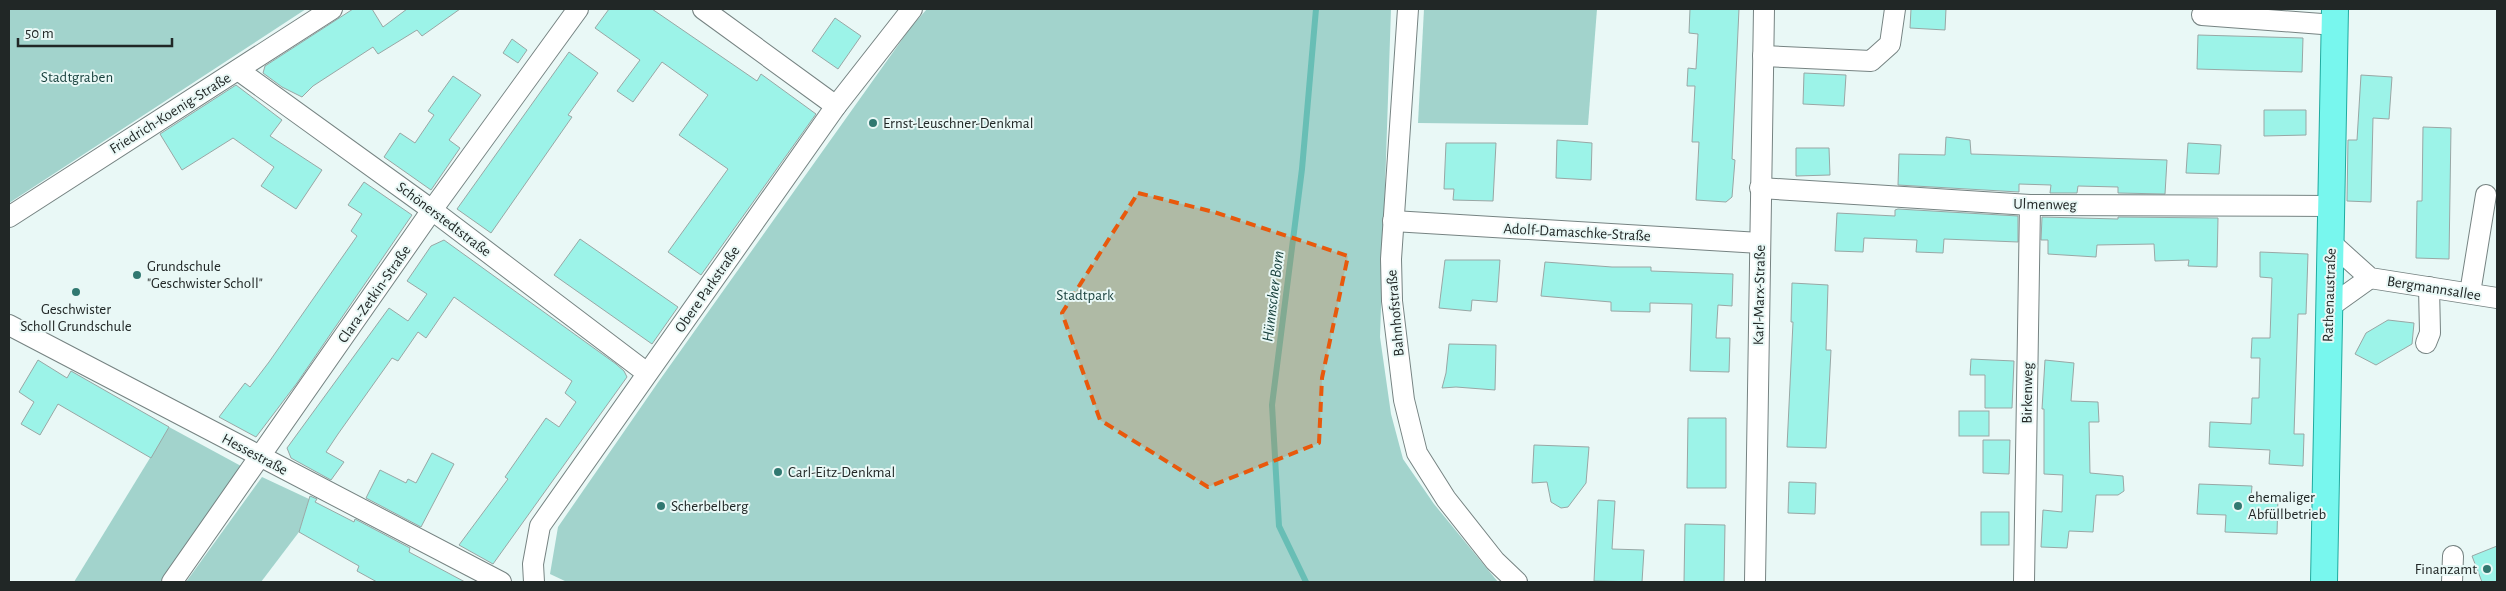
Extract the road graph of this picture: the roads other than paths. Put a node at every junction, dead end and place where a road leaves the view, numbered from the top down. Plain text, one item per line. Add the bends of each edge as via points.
1 (332, 9) edge
2 (578, 9) edge
3 (703, 9) edge
4 (912, 9) edge
5 (1408, 9) edge
6 (1764, 9) edge
7 (1895, 9) edge
8 (2202, 16) dead end
9 (2335, 17) edge
10 (1763, 56) junction
11 (238, 70) junction
12 (836, 106) junction
13 (1760, 188) junction
14 (2486, 195) dead end
15 (2030, 205) junction
16 (2330, 206) junction
17 (432, 210) junction
18 (9, 218) edge
19 (1393, 221) junction
20 (1760, 242) junction
21 (2330, 242) junction
22 (2370, 278) junction
23 (2429, 286) junction
24 (2470, 293) junction
25 (2497, 298) edge
26 (2328, 308) junction
27 (9, 325) edge
28 (2426, 343) dead end
29 (647, 373) junction
30 (261, 457) junction
31 (2453, 556) dead end
32 (172, 582) edge
33 (501, 582) edge
34 (534, 582) edge
35 (1517, 582) edge
36 (1755, 582) edge
37 (2024, 582) edge
38 (2324, 582) edge
39 (2452, 582) edge

1 - 11 street, Friedrich-Koenig-Straße
2 - 17 street, Clara-Zetkin-Straße
3 - 12 street
4 - 12 street, Obere Parkstraße
5 - 19 street, Bahnhofstraße
6 - 10 street, Karl-Marx-Straße
7 - 10 street via 1890,44 1871,61
8 - 9 street
9 - 16 main road, Rathenaustraße
10 - 13 street, Karl-Marx-Straße
11 - 17 street, Schönerstedtstraße
11 - 18 street, Friedrich-Koenig-Straße
12 - 29 street, Obere Parkstraße
13 - 15 street, Ulmenweg
13 - 20 street, Karl-Marx-Straße
14 - 24 street
15 - 16 street, Ulmenweg
15 - 37 street, Birkenweg
16 - 21 main road, Rathenaustraße
17 - 29 street, Schönerstedtstraße
17 - 30 street, Clara-Zetkin-Straße
19 - 20 street, Adolf-Damaschke-Straße
19 - 35 street, Bahnhofstraße via 1392,301 1404,400 1417,452 1446,499 1495,561
20 - 36 street, Karl-Marx-Straße
21 - 22 street, Bergmannsallee
21 - 26 main road, Rathenaustraße
22 - 23 street, Bergmannsallee
22 - 26 street, Bergmannsallee
23 - 24 street, Bergmannsallee
23 - 28 street via 2430,334
24 - 25 street, Bergmannsallee
26 - 38 main road, Rathenaustraße
27 - 30 street, Hessestraße
29 - 34 street, Obere Parkstraße via 540,526 532,564
30 - 32 street, Clara-Zetkin-Straße
30 - 33 street, Hessestraße
31 - 39 street

